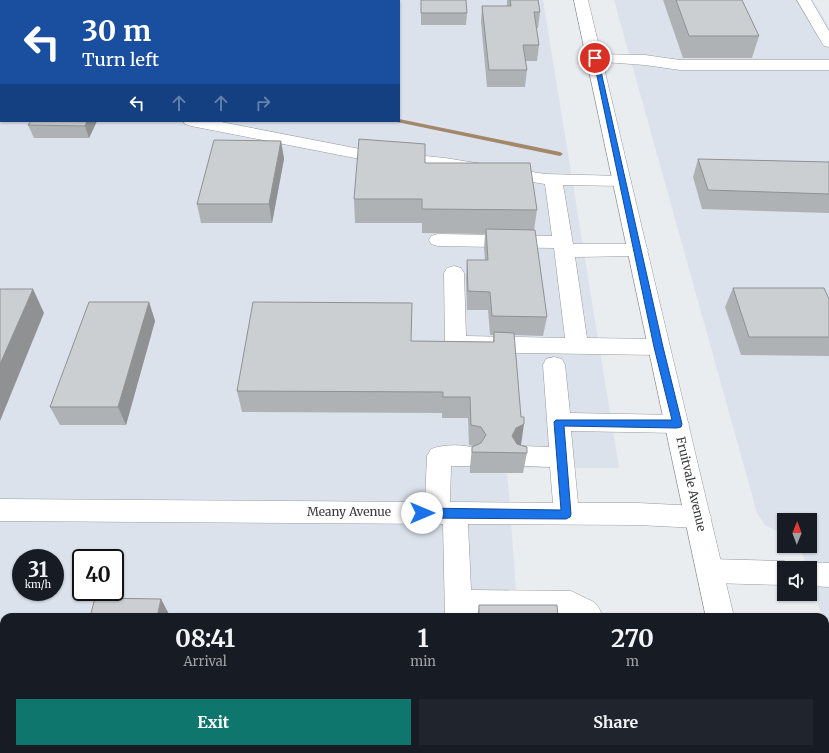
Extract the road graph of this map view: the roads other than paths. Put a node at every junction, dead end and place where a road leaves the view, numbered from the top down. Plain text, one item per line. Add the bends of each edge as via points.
1 (582, 0) edge
2 (804, 0) edge
3 (829, 43) edge
4 (595, 58) junction
5 (829, 65) edge
6 (196, 122) edge
7 (553, 179) junction
8 (622, 181) junction
9 (438, 240) dead end
10 (563, 246) junction
11 (638, 250) junction
12 (454, 273) dead end
13 (577, 346) junction
14 (658, 347) junction
15 (554, 365) dead end
16 (559, 422) junction
17 (677, 424) junction
18 (465, 456) dead end
19 (522, 456) edge
20 (554, 457) junction
21 (0, 510) edge
22 (446, 513) junction
23 (566, 514) junction
24 (698, 517) junction
25 (710, 571) junction
26 (777, 574) edge
27 (817, 574) edge
28 (829, 575) edge
29 (458, 610) edge
30 (586, 613) edge
31 (719, 613) edge

1 - 4 main road, Fruitvale Avenue
2 - 3 main road
4 - 5 main road via 639,59 680,65
4 - 8 main road, Fruitvale Avenue
6 - 7 main road via 365,155 445,163
7 - 8 main road
7 - 10 main road
8 - 11 main road, Fruitvale Avenue
9 - 10 main road
10 - 11 main road
10 - 13 main road
11 - 14 main road, Fruitvale Avenue
12 - 13 main road via 456,344
13 - 14 main road
14 - 17 main road, Fruitvale Avenue
15 - 16 main road
16 - 17 main road
16 - 20 main road
17 - 24 main road, Fruitvale Avenue
18 - 22 main road via 439,456
19 - 20 main road
20 - 23 main road
21 - 22 main road, Meany Avenue
22 - 23 main road, Meany Avenue
22 - 29 main road
23 - 24 main road, Meany Avenue
24 - 25 main road, Fruitvale Avenue
25 - 26 main road
25 - 31 main road, Fruitvale Avenue
27 - 28 main road
29 - 30 main road via 571,604

